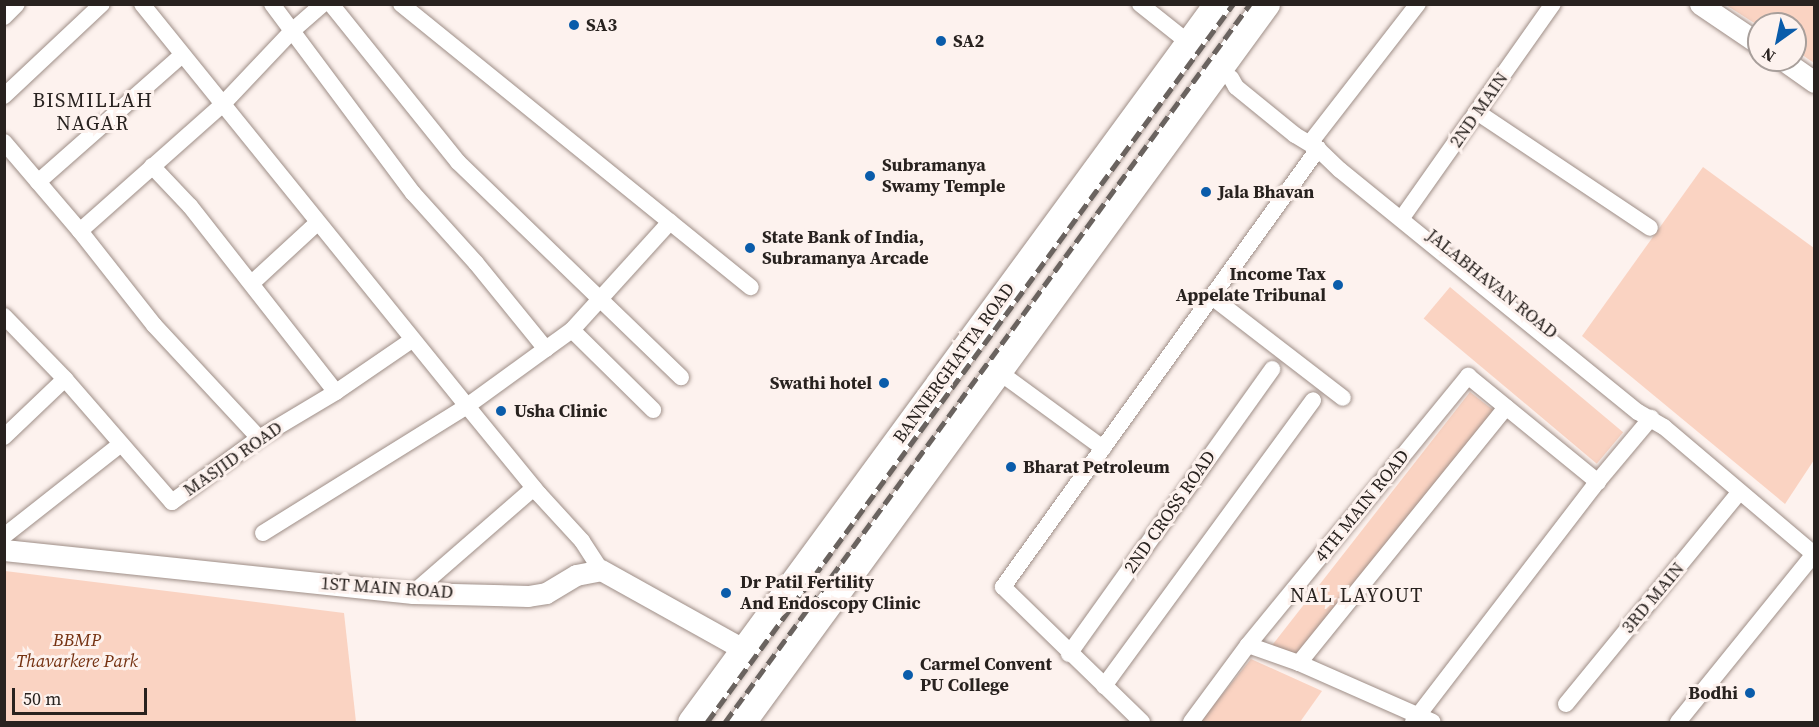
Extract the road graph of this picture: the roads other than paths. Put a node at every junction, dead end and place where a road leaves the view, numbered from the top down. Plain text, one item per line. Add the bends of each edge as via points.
1 (17, 4) edge
2 (102, 4) edge
3 (142, 4) edge
4 (272, 4) edge
5 (323, 4) edge
6 (331, 4) edge
7 (401, 4) edge
8 (1140, 4) edge
9 (1216, 4) edge
10 (1266, 4) edge
11 (1418, 4) edge
12 (1553, 4) edge
13 (1701, 4) edge
14 (4, 17) edge
15 (292, 31) junction
16 (1747, 36) edge
17 (1189, 43) junction
18 (182, 55) junction
19 (1800, 72) edge
20 (1225, 74) junction
21 (1815, 82) edge
22 (4, 96) edge
23 (221, 106) junction
24 (1477, 112) junction
25 (4, 142) edge
26 (1314, 147) junction
27 (152, 165) junction
28 (38, 182) junction
29 (1404, 214) junction
30 (670, 222) junction
31 (317, 223) junction
32 (1650, 228) dead end
33 (80, 231) junction
34 (252, 283) junction
35 (751, 288) dead end
36 (1212, 297) junction
37 (600, 301) junction
38 (5, 318) edge
39 (572, 330) junction
40 (412, 340) junction
41 (546, 349) junction
42 (1272, 369) dead end
43 (999, 372) junction
44 (681, 377) dead end
45 (65, 379) junction
46 (336, 392) junction
47 (1343, 398) dead end
48 (1313, 400) dead end
49 (467, 406) junction
50 (1506, 407) junction
51 (653, 410) dead end
52 (1651, 418) junction
53 (4, 437) edge
54 (259, 438) junction
55 (121, 444) junction
56 (1103, 448) junction
57 (1598, 482) junction
58 (534, 488) junction
59 (1739, 493) junction
60 (263, 533) dead end
61 (4, 536) edge
62 (4, 550) edge
63 (1814, 554) edge
64 (601, 570) junction
65 (413, 593) junction
66 (1248, 645) junction
67 (745, 650) junction
68 (1069, 654) junction
69 (1299, 663) junction
70 (776, 674) junction
71 (1104, 686) junction
72 (1566, 704) dead end
73 (1422, 720) edge
74 (691, 723) edge
75 (742, 723) edge
76 (1142, 723) edge
77 (1191, 723) edge
78 (1678, 723) edge

1 - 14 street
2 - 22 street
3 - 18 street
4 - 15 street
5 - 15 street
6 - 37 street via 458,162
7 - 30 street
8 - 17 street
9 - 17 main road, BANNERGHATTA ROAD
10 - 20 main road
11 - 26 street
12 - 24 street, 2ND MAIN
13 - 16 street
15 - 23 street
15 - 41 street via 413,193
17 - 67 main road, BANNERGHATTA ROAD
18 - 23 street
18 - 28 street
19 - 21 street
20 - 26 street, JALABHAVAN ROAD via 1300,130
20 - 43 main road
23 - 27 street
23 - 31 street
24 - 29 street, 2ND MAIN
24 - 32 street
25 - 28 street
26 - 29 street, JALABHAVAN ROAD
26 - 36 street
26 - 52 street, JALABHAVAN ROAD
27 - 33 street
27 - 34 street
28 - 33 street
29 - 52 street, JALABHAVAN ROAD via 1642,405
30 - 35 street
30 - 37 street
31 - 34 street
31 - 40 street
33 - 54 street via 154,325
34 - 46 street
36 - 47 street
36 - 56 street
37 - 39 street
37 - 44 street
38 - 45 street, MASJID ROAD
39 - 41 street
39 - 51 street
40 - 46 street, MASJID ROAD
40 - 49 street
41 - 49 street
42 - 68 street, 2ND CROSS ROAD
43 - 56 street
43 - 70 main road
45 - 53 street
45 - 55 street, MASJID ROAD
46 - 54 street, MASJID ROAD
48 - 71 street
49 - 58 street
49 - 60 street
50 - 57 street
50 - 66 street, 4TH MAIN ROAD via 1468,376
50 - 69 street
52 - 57 street
52 - 59 street, JALABHAVAN ROAD via 1662,434 1726,489
54 - 55 street, MASJID ROAD via 172,502
55 - 61 street
56 - 68 street via 1003,587
57 - 73 street
58 - 64 street via 582,541
58 - 65 street
59 - 63 street, JALABHAVAN ROAD
59 - 72 street, 3RD MAIN
62 - 65 street, 1ST MAIN ROAD
63 - 78 street
64 - 65 street, 1ST MAIN ROAD via 576,575 546,593 528,596
64 - 67 street
66 - 69 street
66 - 77 street, 4TH MAIN ROAD
67 - 70 main road
67 - 74 main road, BANNERGHATTA ROAD
68 - 71 street
69 - 73 street
70 - 75 main road
71 - 76 street

